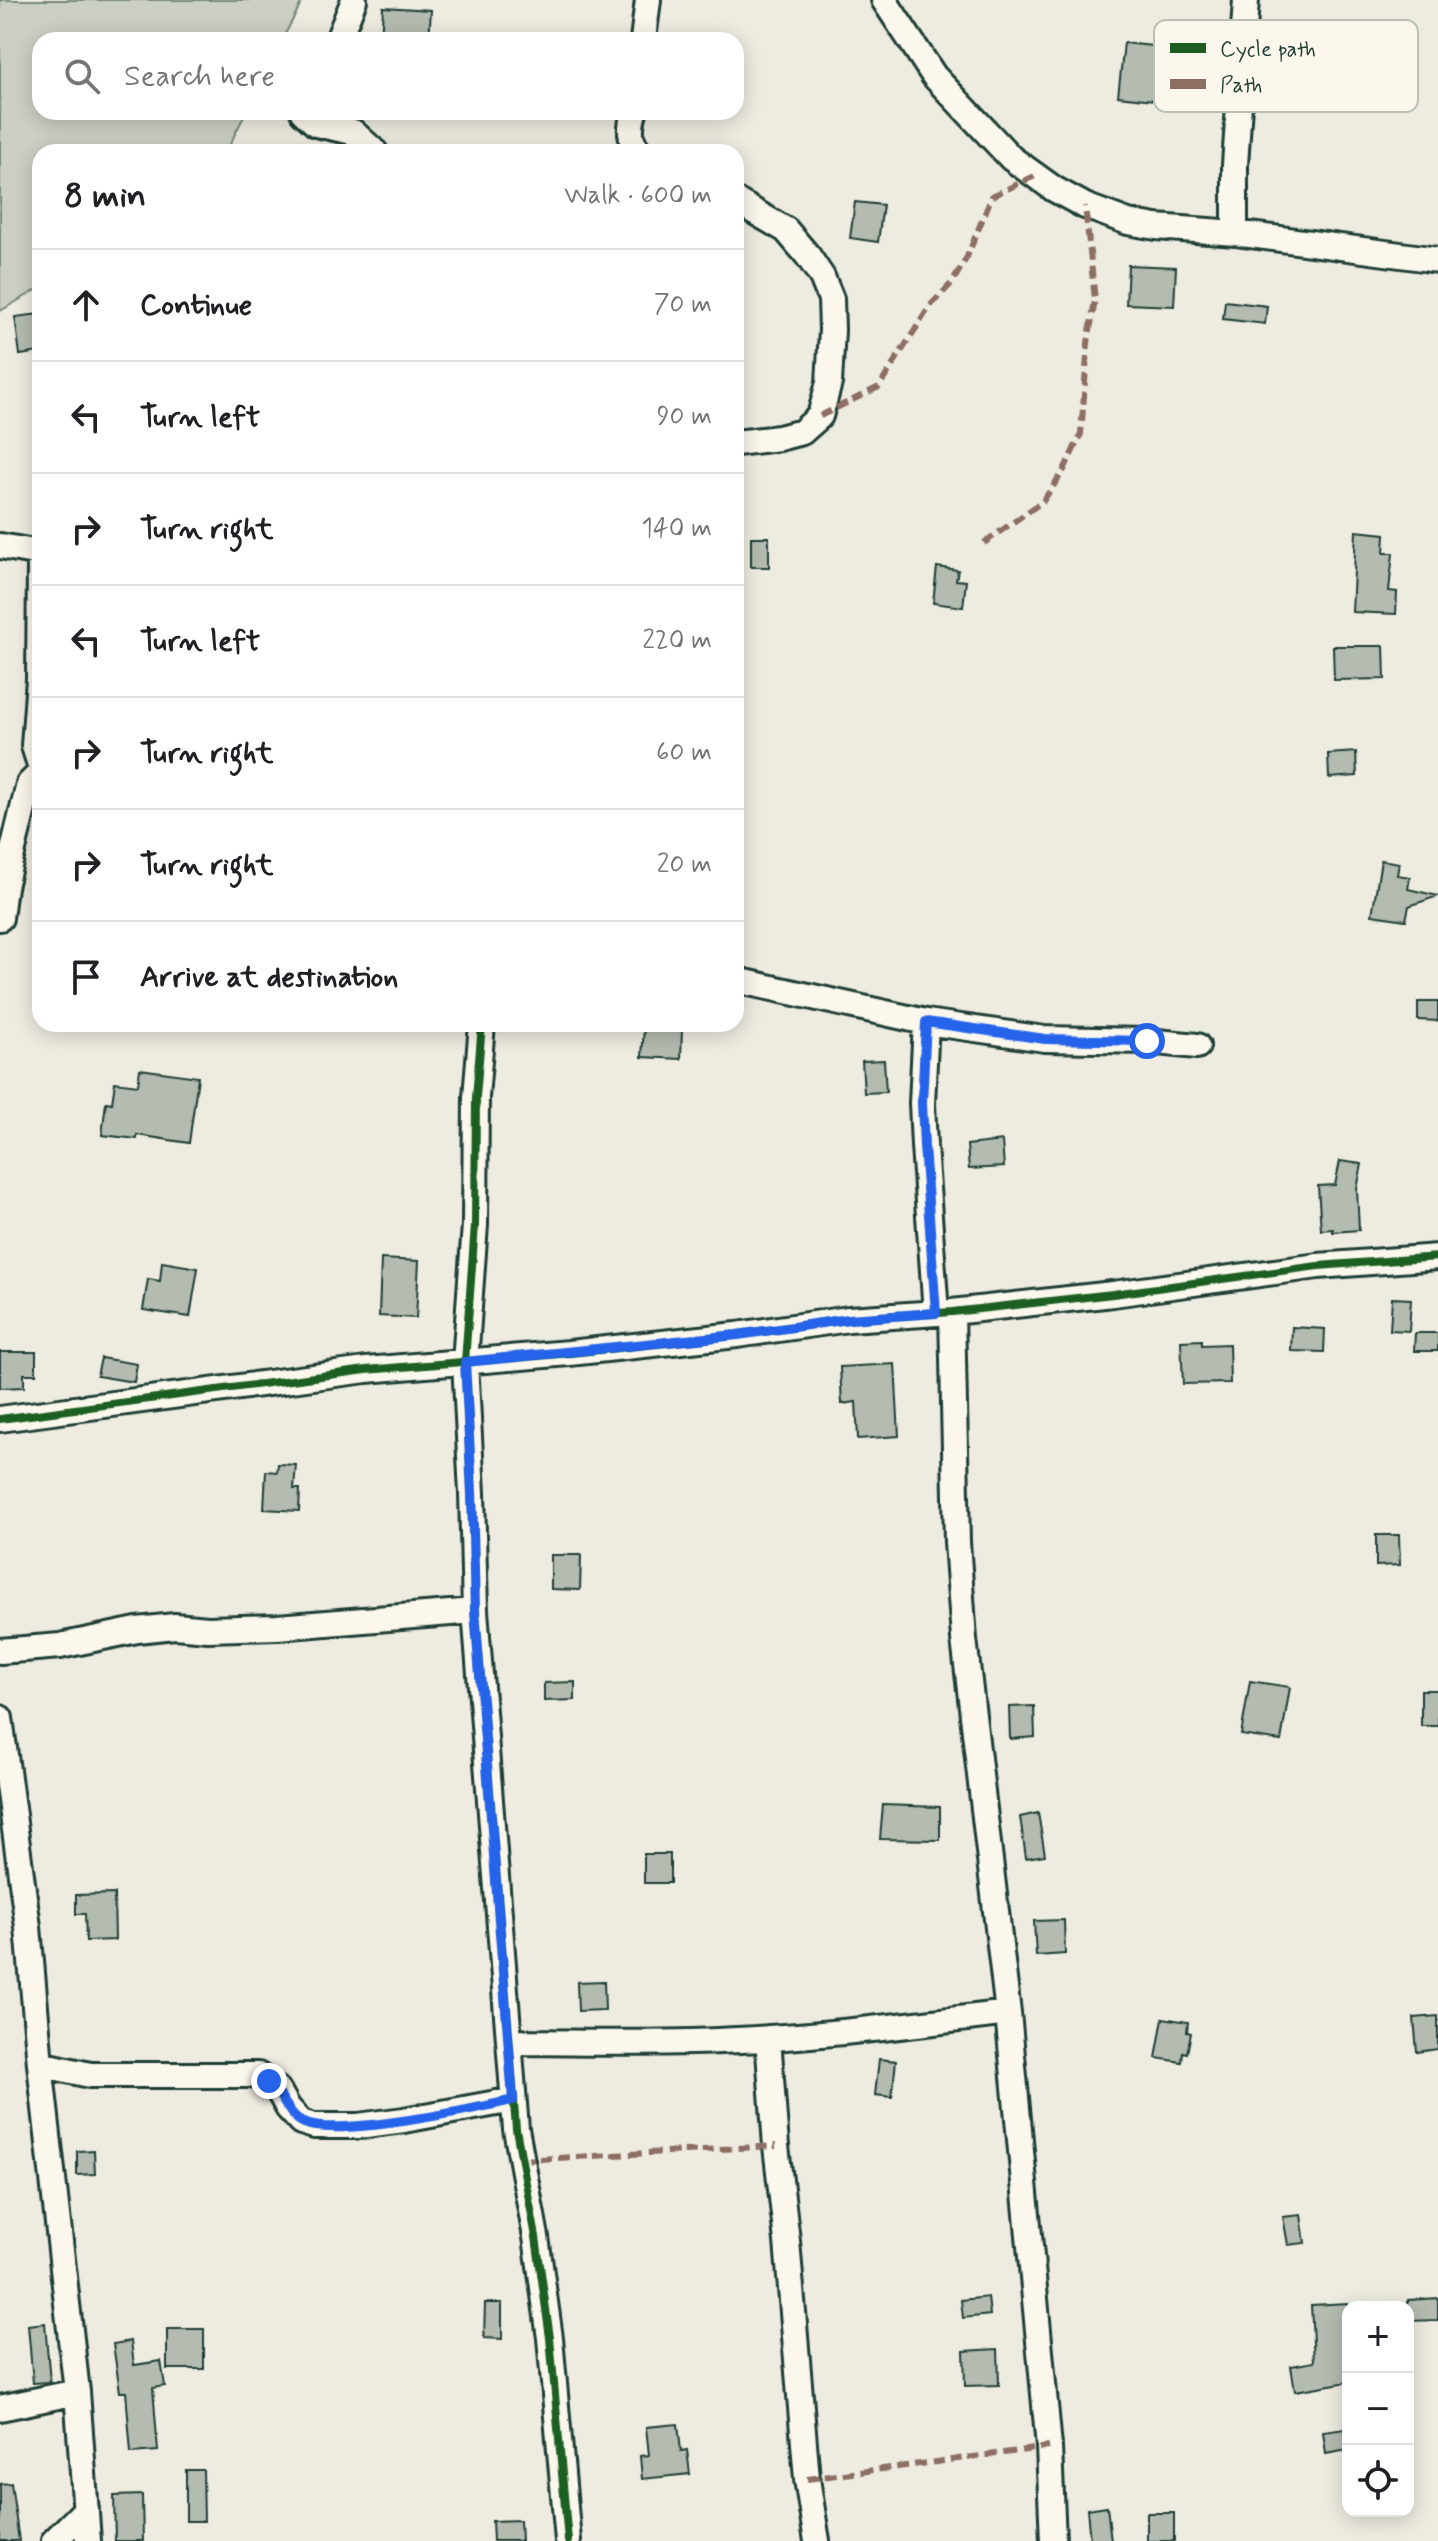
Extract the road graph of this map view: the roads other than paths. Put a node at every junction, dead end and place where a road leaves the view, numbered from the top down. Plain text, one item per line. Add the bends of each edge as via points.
1 (354, 0) edge
2 (648, 0) edge
3 (884, 0) edge
4 (1246, 0) edge
5 (1245, 20) edge
6 (341, 32) edge
7 (644, 32) edge
8 (1238, 112) edge
9 (312, 120) edge
10 (631, 120) edge
11 (366, 144) edge
12 (634, 144) edge
13 (744, 206) edge
14 (1235, 233) junction
15 (1438, 260) edge
16 (744, 442) edge
17 (0, 546) edge
18 (32, 552) edge
19 (32, 781) edge
20 (0, 918) edge
21 (744, 982) edge
22 (926, 1022) junction
23 (481, 1032) edge
24 (1197, 1046) dead end
25 (1438, 1257) edge
26 (944, 1313) junction
27 (465, 1362) junction
28 (0, 1419) edge
29 (475, 1611) junction
30 (0, 1651) edge
31 (0, 1718) edge
32 (1008, 2013) junction
33 (768, 2038) junction
34 (509, 2042) junction
35 (40, 2064) junction
36 (513, 2100) junction
37 (77, 2392) junction
38 (0, 2408) edge
39 (86, 2509) junction
40 (54, 2541) edge
41 (88, 2541) edge
42 (568, 2541) edge
43 (817, 2541) edge
44 (1053, 2541) edge

1 - 6 street
2 - 7 street
3 - 14 street via 934,76 1011,158 1054,189 1128,222
4 - 5 street
8 - 14 street
9 - 11 street via 353,132
10 - 12 street
13 - 16 street via 786,230 808,256 831,299 832,330 829,383 820,416 802,432
14 - 15 street
17 - 18 street
19 - 20 street
21 - 22 street
22 - 24 street via 1045,1039
22 - 26 street via 924,1146
23 - 27 street
25 - 26 street via 1318,1266
26 - 27 street
26 - 32 street via 963,1626
27 - 28 street
27 - 29 street
29 - 30 street via 277,1627 162,1627
29 - 34 street
31 - 35 street
32 - 33 street
32 - 44 street
33 - 34 street
33 - 43 street
34 - 36 street
35 - 36 street via 90,2075 258,2075 278,2090 301,2122 314,2126 358,2126
35 - 37 street
36 - 42 street via 550,2338
37 - 38 street
37 - 39 street
39 - 40 street
39 - 41 street

